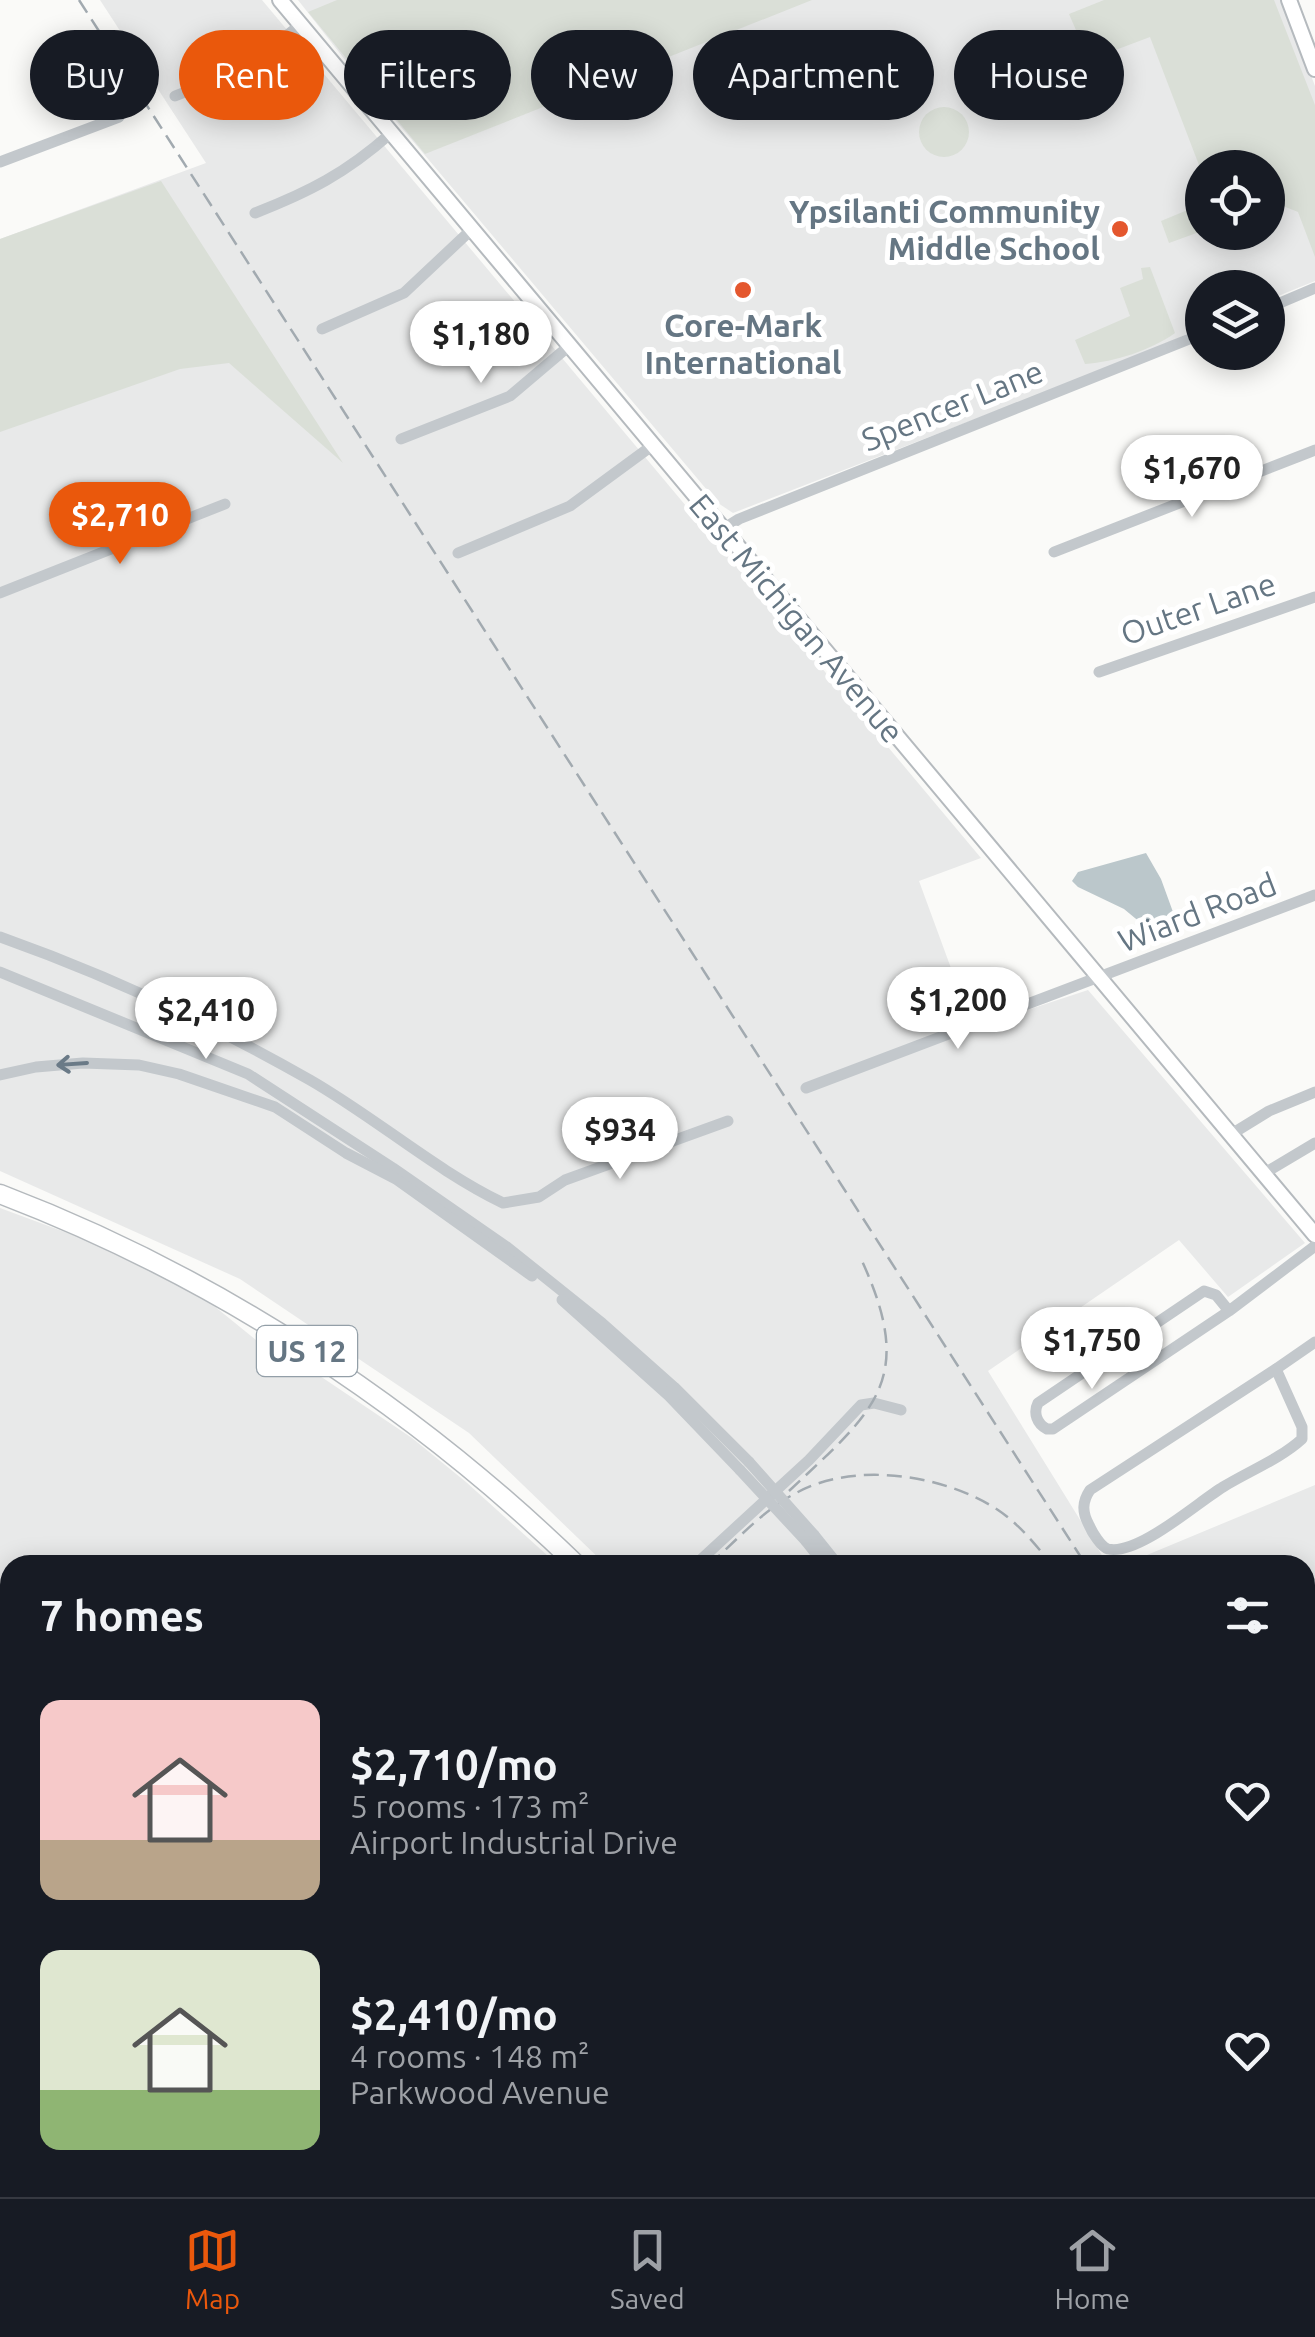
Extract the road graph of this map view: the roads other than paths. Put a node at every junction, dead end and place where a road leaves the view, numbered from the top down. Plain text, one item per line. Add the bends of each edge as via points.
1 (280, 0) edge
2 (1288, 0) edge
3 (300, 26) junction
4 (1315, 69) edge
5 (175, 96) dead end
6 (111, 120) edge
7 (390, 134) junction
8 (0, 162) edge
9 (255, 213) dead end
10 (471, 230) junction
11 (1315, 288) edge
12 (1285, 301) edge
13 (322, 330) dead end
14 (1185, 341) edge
15 (569, 346) junction
16 (402, 439) dead end
17 (653, 446) junction
18 (1315, 450) edge
19 (225, 504) dead end
20 (723, 529) junction
21 (1054, 552) dead end
22 (458, 553) dead end
23 (0, 592) edge
24 (1315, 597) edge
25 (1099, 672) dead end
26 (1315, 895) edge
27 (0, 937) edge
28 (0, 972) edge
29 (1098, 979) junction
30 (0, 1076) edge
31 (806, 1088) dead end
32 (1314, 1094) edge
33 (728, 1121) dead end
34 (1230, 1135) junction
35 (1315, 1143) edge
36 (1263, 1174) junction
37 (0, 1194) edge
38 (1315, 1235) edge
39 (1315, 1246) edge
40 (1229, 1311) junction
41 (1315, 1342) edge
42 (1276, 1369) junction
43 (901, 1410) dead end
44 (744, 1466) junction
45 (810, 1539) junction
46 (566, 1555) edge
47 (706, 1555) edge
48 (819, 1555) edge
49 (827, 1555) edge

1 - 3 main road, East Michigan Avenue
2 - 4 main road
3 - 5 street via 246,68
3 - 7 main road, East Michigan Avenue
6 - 8 street
7 - 9 street via 310,192
7 - 10 main road, East Michigan Avenue
10 - 13 street via 404,293
10 - 15 main road, East Michigan Avenue
11 - 12 street
14 - 20 street, Spencer Lane
15 - 16 street via 510,396
15 - 17 main road, East Michigan Avenue
17 - 20 main road, East Michigan Avenue
17 - 22 street via 570,506
18 - 21 street
19 - 23 street
20 - 29 main road, East Michigan Avenue
24 - 25 street, Outer Lane
26 - 29 street, Wiard Road
27 - 33 street via 228,1036 503,1202 540,1196 565,1180
28 - 44 street via 248,1074 393,1168 602,1322
29 - 31 street, Wiard Road
29 - 34 main road, East Michigan Avenue
44 -> 30 street via 591,1325 494,1248 275,1107 139,1066 83,1062
32 - 34 street
34 - 36 main road, East Michigan Avenue
35 - 36 street
36 - 38 main road, East Michigan Avenue
37 - 46 highway, US 12 / US 12 via 196,1285 315,1356 466,1465
39 - 40 street
40 - 40 street via 1053,1429 1039,1422 1038,1403 1204,1291 1216,1294
41 - 42 street
42 - 42 street via 1090,1490 1083,1507 1103,1547 1137,1543 1161,1531 1302,1439
43 - 47 street via 861,1405
44 - 45 street, bridge
45 - 48 street
45 - 49 street

